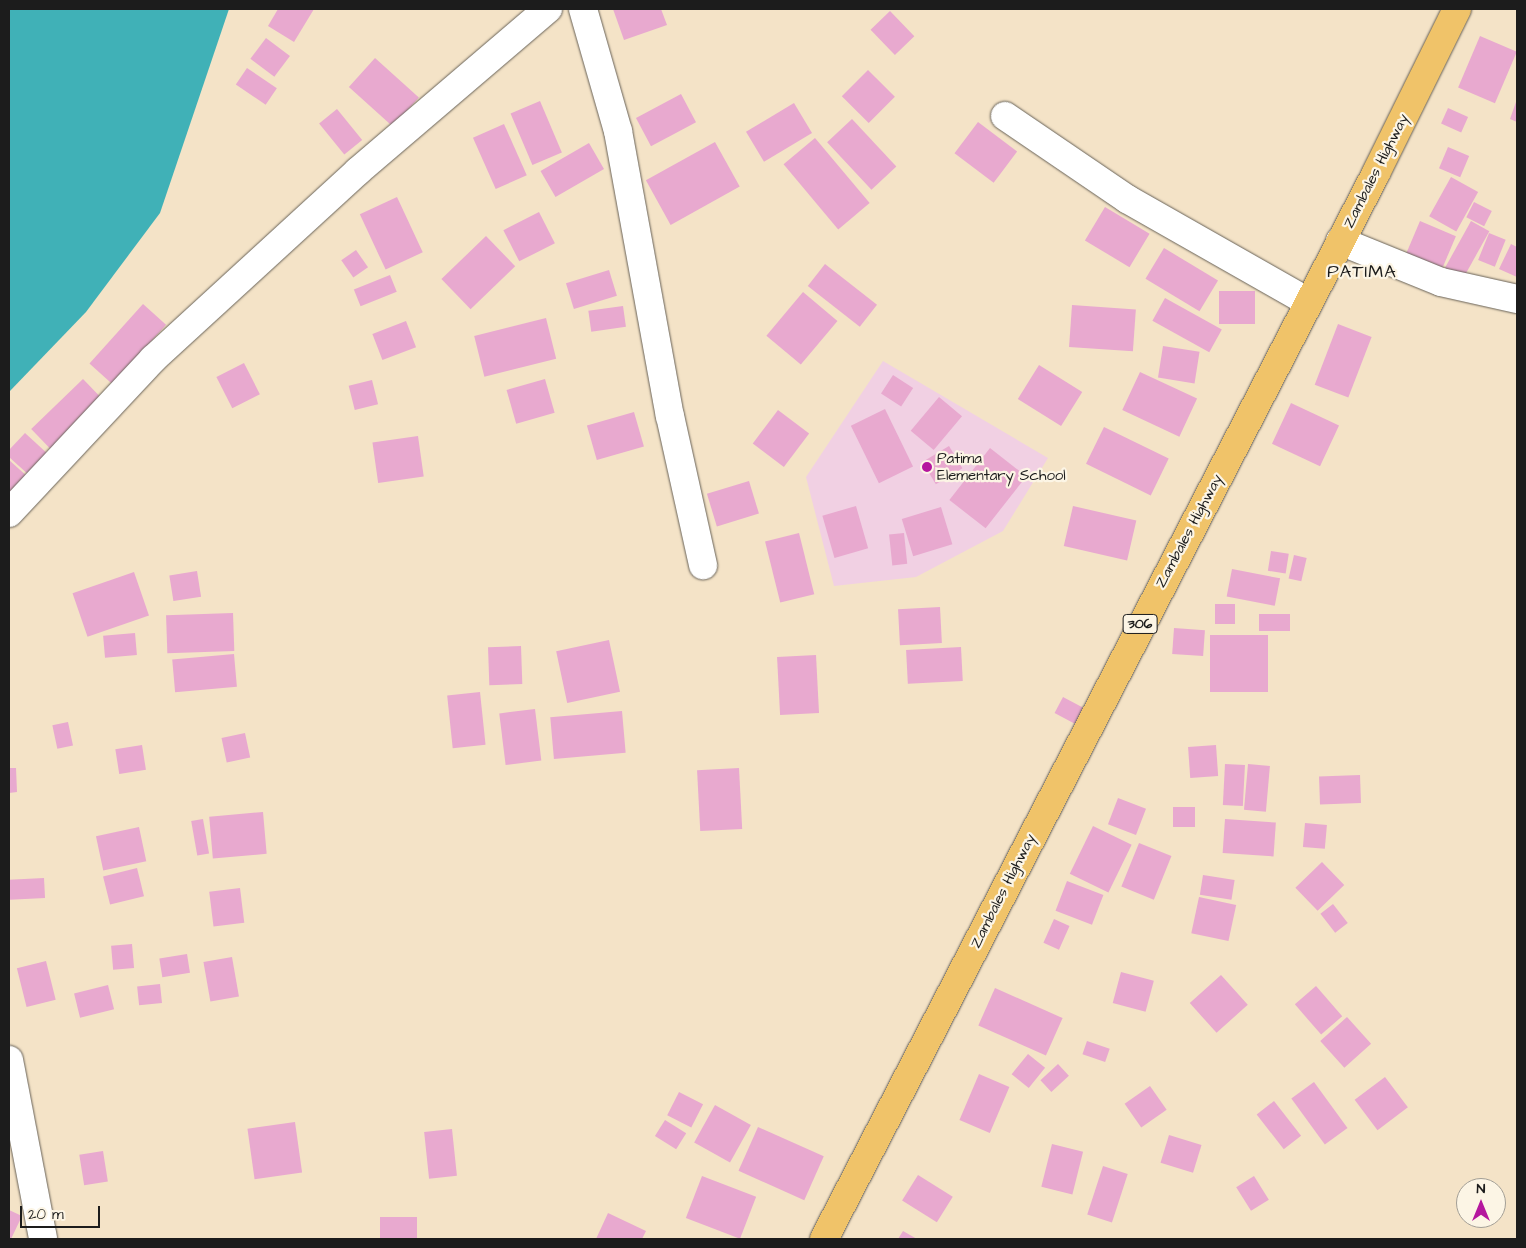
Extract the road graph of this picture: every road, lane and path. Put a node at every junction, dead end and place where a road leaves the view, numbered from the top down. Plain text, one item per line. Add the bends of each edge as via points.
1 (548, 9) edge
2 (583, 9) edge
3 (1457, 9) edge
4 (1006, 116) dead end
5 (1340, 240) junction
6 (1517, 299) edge
7 (1308, 302) junction
8 (9, 513) edge
9 (703, 565) dead end
10 (9, 1060) edge
11 (43, 1239) edge
12 (824, 1239) edge

1 - 8 street via 358,171 153,359
2 - 9 street via 618,131 670,416
3 - 5 main road, Zambales Highway / 306
4 - 7 street via 1127,199
5 - 6 street via 1441,282
5 - 7 main road, Zambales Highway / 306
7 - 12 main road, Zambales Highway / 306
10 - 11 street

